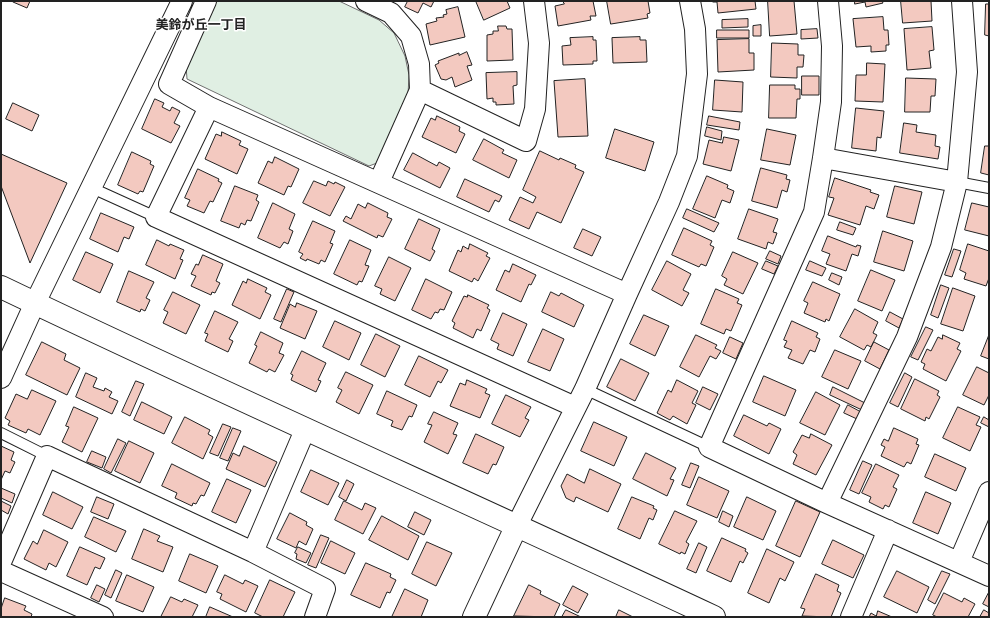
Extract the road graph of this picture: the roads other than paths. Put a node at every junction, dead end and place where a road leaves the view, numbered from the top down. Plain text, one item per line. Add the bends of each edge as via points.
1 (182, 1) edge
2 (206, 1) edge
3 (366, 1) edge
4 (534, 1) edge
5 (690, 1) edge
6 (828, 1) edge
7 (962, 1) edge
8 (420, 90) junction
9 (209, 107) junction
10 (824, 158) junction
11 (379, 182) junction
12 (957, 182) junction
13 (92, 188) junction
14 (989, 188) edge
15 (156, 217) junction
16 (1, 287) edge
17 (627, 294) junction
18 (35, 303) junction
19 (1, 378) edge
20 (585, 389) junction
21 (575, 407) junction
22 (305, 430) junction
23 (1, 433) edge
24 (709, 447) junction
25 (47, 456) junction
26 (989, 492) edge
27 (827, 503) junction
28 (517, 525) junction
29 (888, 530) junction
30 (253, 552) junction
31 (1, 562) edge
32 (959, 562) junction
33 (1, 571) edge
34 (989, 576) edge
35 (103, 617) edge
36 (315, 617) edge
37 (474, 617) edge
38 (714, 617) edge
39 (851, 617) edge

1 - 13 street
2 - 9 street via 170,84
3 - 8 street via 391,13 411,36 419,64
4 - 8 street via 539,44 535,110 526,141
5 - 17 street via 695,29 696,74 687,156
6 - 10 street via 832,46 831,102
7 - 12 street via 967,72
8 - 11 street
9 - 11 street
9 - 15 street
10 - 12 street
10 - 24 street via 814,212
11 - 17 street
12 - 14 lane
12 - 27 street via 941,247 907,337
13 - 15 lane
13 - 18 street
15 - 21 street
16 - 18 street
17 - 20 street
18 - 19 street
18 - 22 street
20 - 21 street
20 - 24 lane
21 - 28 street
22 - 28 street
22 - 30 street
23 - 25 lane
24 - 27 street
25 - 30 street
25 - 31 street
26 - 32 street
27 - 29 street
28 - 37 street
28 - 38 street
29 - 32 street
29 - 39 street
30 - 36 street via 325,589
32 - 34 street
33 - 35 street

